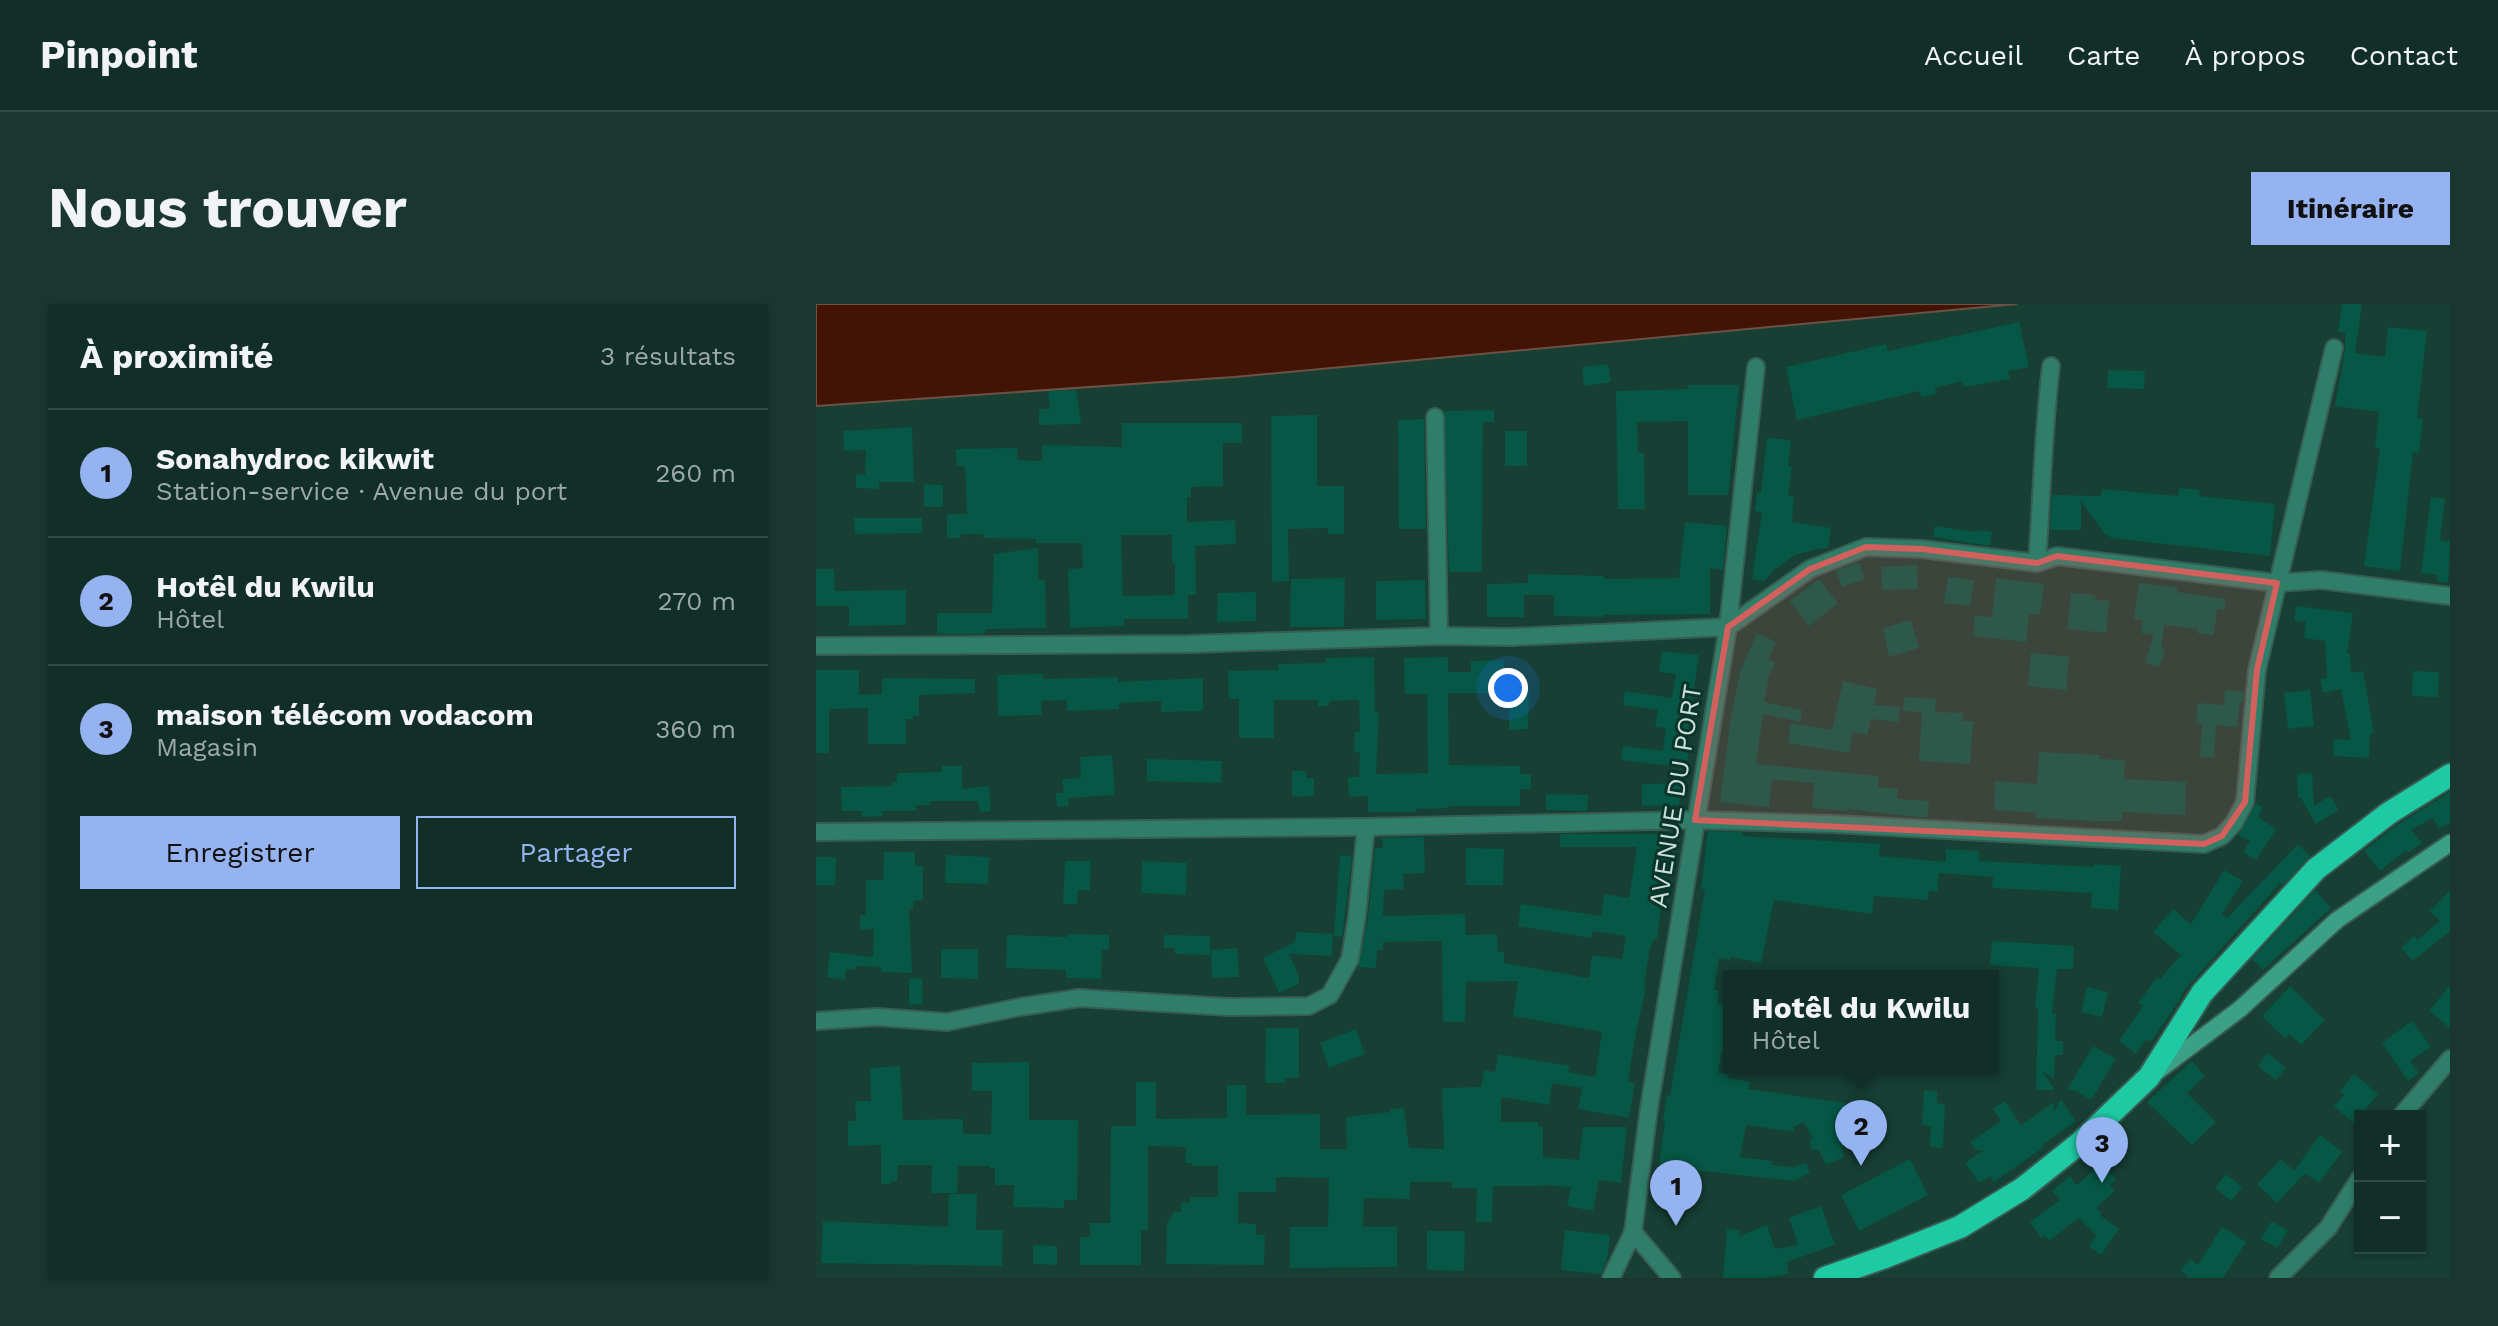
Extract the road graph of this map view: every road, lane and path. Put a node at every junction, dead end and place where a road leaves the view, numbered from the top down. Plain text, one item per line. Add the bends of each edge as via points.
1 (2334, 348) dead end
2 (2051, 366) dead end
3 (1756, 367) dead end
4 (1435, 417) dead end
5 (2037, 563) junction
6 (2277, 583) junction
7 (2450, 596) edge
8 (1728, 627) junction
9 (1439, 636) junction
10 (816, 646) edge
11 (2450, 775) edge
12 (1695, 820) junction
13 (1366, 827) junction
14 (816, 832) edge
15 (2450, 843) edge
16 (816, 1021) edge
17 (2450, 1059) edge
18 (2149, 1077) junction
19 (2406, 1110) edge
20 (2357, 1182) edge
21 (1633, 1232) junction
22 (1611, 1278) edge
23 (1672, 1278) edge
24 (1825, 1278) edge
25 (2278, 1278) edge

1 - 6 street
2 - 5 street
3 - 8 street, AVENUE DU PORT
4 - 9 street
5 - 6 street via 2057,556
5 - 8 street via 1866,547 1810,569
6 - 7 street via 2321,580
6 - 12 street via 2257,670 2245,802 2222,836 2204,844
8 - 9 street
8 - 12 street, AVENUE DU PORT
9 - 10 street via 1190,644
11 - 18 highway via 2316,869 2202,993
12 - 13 street
12 - 21 street, AVENUE DU PORT
13 - 14 street
13 - 16 street via 1350,959 1330,995 1309,1006 1079,998 947,1022 877,1017
15 - 18 main road via 2337,920 2240,1009
17 - 19 street
18 - 24 highway via 2022,1189 1960,1227
20 - 25 street via 2328,1228
21 - 22 street, AVENUE DU PORT
21 - 23 street

